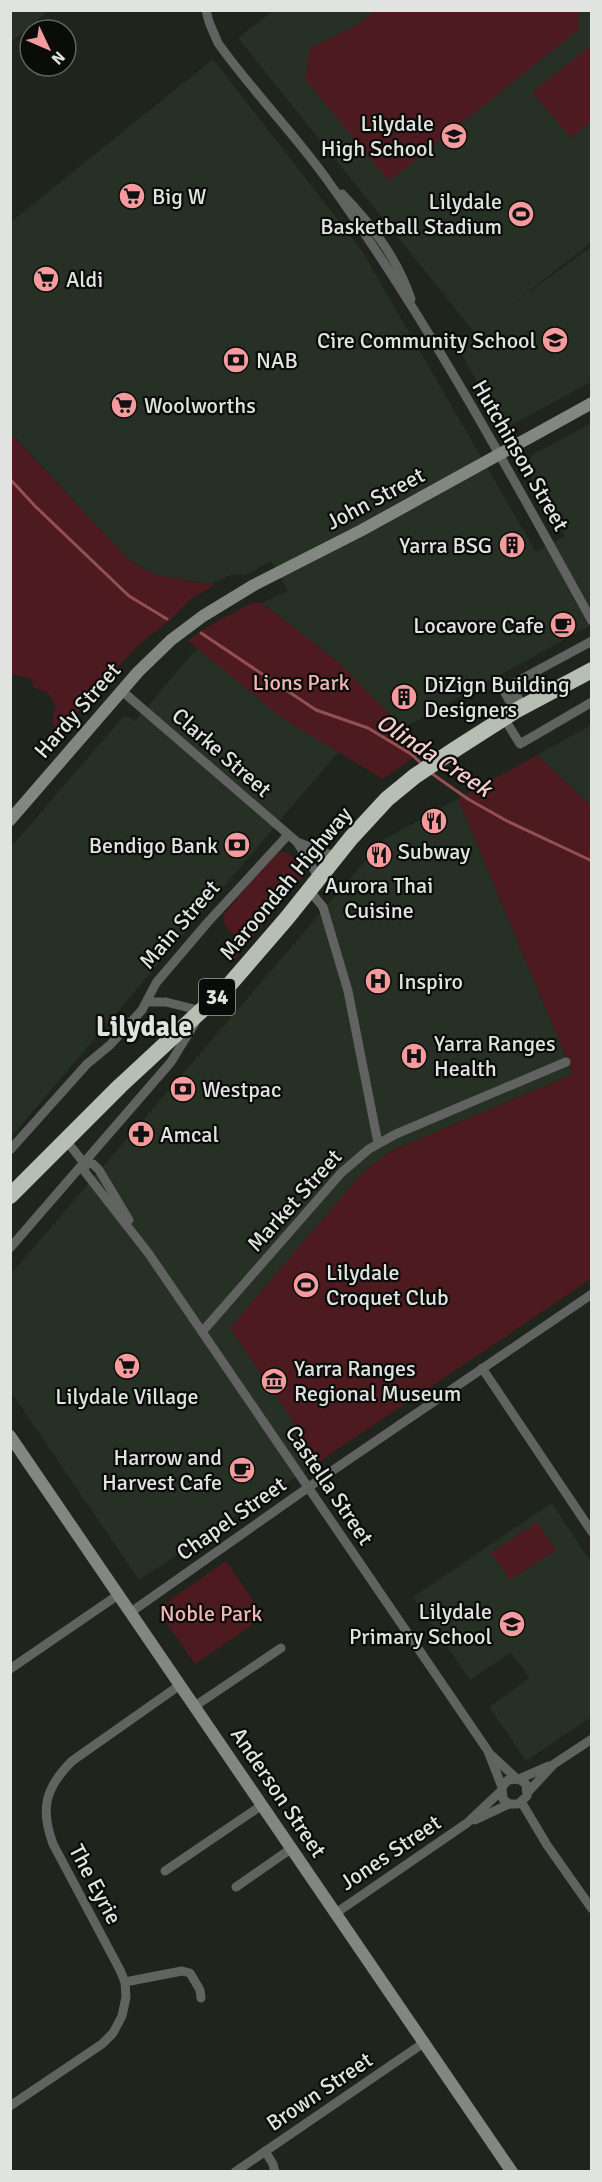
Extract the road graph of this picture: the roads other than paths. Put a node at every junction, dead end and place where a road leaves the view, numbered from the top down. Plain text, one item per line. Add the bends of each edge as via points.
1 (206, 10) edge
2 (328, 181) junction
3 (384, 244) junction
4 (375, 251) junction
5 (415, 310) junction
6 (591, 403) edge
7 (500, 454) junction
8 (591, 621) edge
9 (180, 633) joint
10 (591, 641) edge
11 (591, 670) edge
12 (122, 690) junction
13 (591, 702) edge
14 (514, 712) junction
15 (10, 820) edge
16 (288, 835) junction
17 (297, 842) junction
18 (336, 857) junction
19 (314, 884) junction
20 (147, 1002) junction
21 (203, 1011) junction
22 (566, 1062) dead end
23 (65, 1139) junction
24 (378, 1143) junction
25 (10, 1150) edge
26 (84, 1163) junction
27 (17, 1184) edge
28 (10, 1196) edge
29 (10, 1248) edge
30 (591, 1294) edge
31 (202, 1332) junction
32 (482, 1368) junction
33 (10, 1436) edge
34 (308, 1487) junction
35 (591, 1532) edge
36 (118, 1594) junction
37 (131, 1612) junction
38 (281, 1648) dead end
39 (10, 1669) edge
40 (180, 1685) junction
41 (195, 1706) junction
42 (591, 1739) edge
43 (488, 1751) junction
44 (555, 1764) junction
45 (518, 1778) junction
46 (502, 1789) junction
47 (528, 1792) junction
48 (522, 1803) junction
49 (509, 1804) junction
50 (262, 1805) junction
51 (467, 1823) junction
52 (292, 1848) junction
53 (165, 1871) dead end
54 (236, 1887) dead end
55 (591, 1909) edge
56 (336, 1913) junction
57 (124, 1982) junction
58 (201, 1998) dead end
59 (425, 2042) junction
60 (10, 2106) edge
61 (265, 2151) junction
62 (235, 2172) edge
63 (275, 2172) edge
64 (512, 2172) edge

1 - 2 street, Hutchinson Street via 222,48
2 - 3 street, Hutchinson Street
2 - 4 street, Hutchinson Street
3 - 4 street
3 - 5 street, Hutchinson Street via 401,273
4 - 5 street, Hutchinson Street
5 - 7 street, Hutchinson Street
6 - 7 main road, John Street
7 - 8 street, Hutchinson Street
7 - 9 main road, John Street via 254,585
9 - 12 main road, Hardy Street
10 - 14 street via 503,689
11 - 14 highway, 34
12 - 15 main road, Hardy Street
12 - 16 street, Clarke Street
13 - 14 street via 520,744
14 - 18 highway, Maroondah Highway / 34 via 415,776 387,799
16 - 17 street, Clarke Street
16 - 20 street, Main Street via 153,987
17 - 18 street, Clarke Street
17 - 19 street, Clarke Street
18 - 19 highway, Maroondah Highway / 34
19 - 21 highway, Maroondah Highway / 34 via 250,962
19 - 24 street, Clarke Street via 348,992
20 - 21 street via 166,1002
20 - 25 street, Main Street
21 - 23 highway, Maroondah Highway / 34
21 - 26 street via 171,1062
22 - 24 street, Market Street
23 - 26 street, Castella Street
23 - 27 highway, Maroondah Highway / 34
24 - 31 street, Market Street via 341,1173
26 - 29 street
26 - 31 street, Castella Street via 85,1172 140,1241
27 - 28 highway, Maroondah Highway / 34
30 - 32 street, Chapel Street
31 - 34 street, Castella Street
32 - 34 street, Chapel Street
32 - 35 street
33 - 36 main road, Anderson Street
34 - 37 street, Chapel Street
34 - 43 street, Castella Street
36 - 37 main road, Anderson Street
36 - 39 street
37 - 40 main road, Anderson Street
38 - 41 street
40 - 41 main road, Anderson Street
40 - 57 street, The Eyrie via 72,1761 50,1788 46,1803 45,1819 53,1844
41 - 50 main road, Anderson Street
42 - 44 street
43 - 45 street, Castella Street
43 - 46 street, Castella Street
44 - 45 street
44 - 47 street
45 - 46 street via 507,1780
45 - 47 street via 526,1784
46 - 49 street via 503,1799
46 - 51 street, Jones Street
47 - 48 street
48 - 49 street
48 - 55 street
49 - 51 street, Jones Street
50 - 52 main road, Anderson Street
50 - 53 street
51 - 56 street, Jones Street
52 - 54 street
52 - 56 main road, Anderson Street
56 - 59 main road, Anderson Street
57 - 58 street via 182,1971 190,1973
57 - 60 street, The Eyrie via 122,2016 113,2032
59 - 61 street, Brown Street
59 - 64 main road, Anderson Street
61 - 62 street, Brown Street
61 - 63 street

